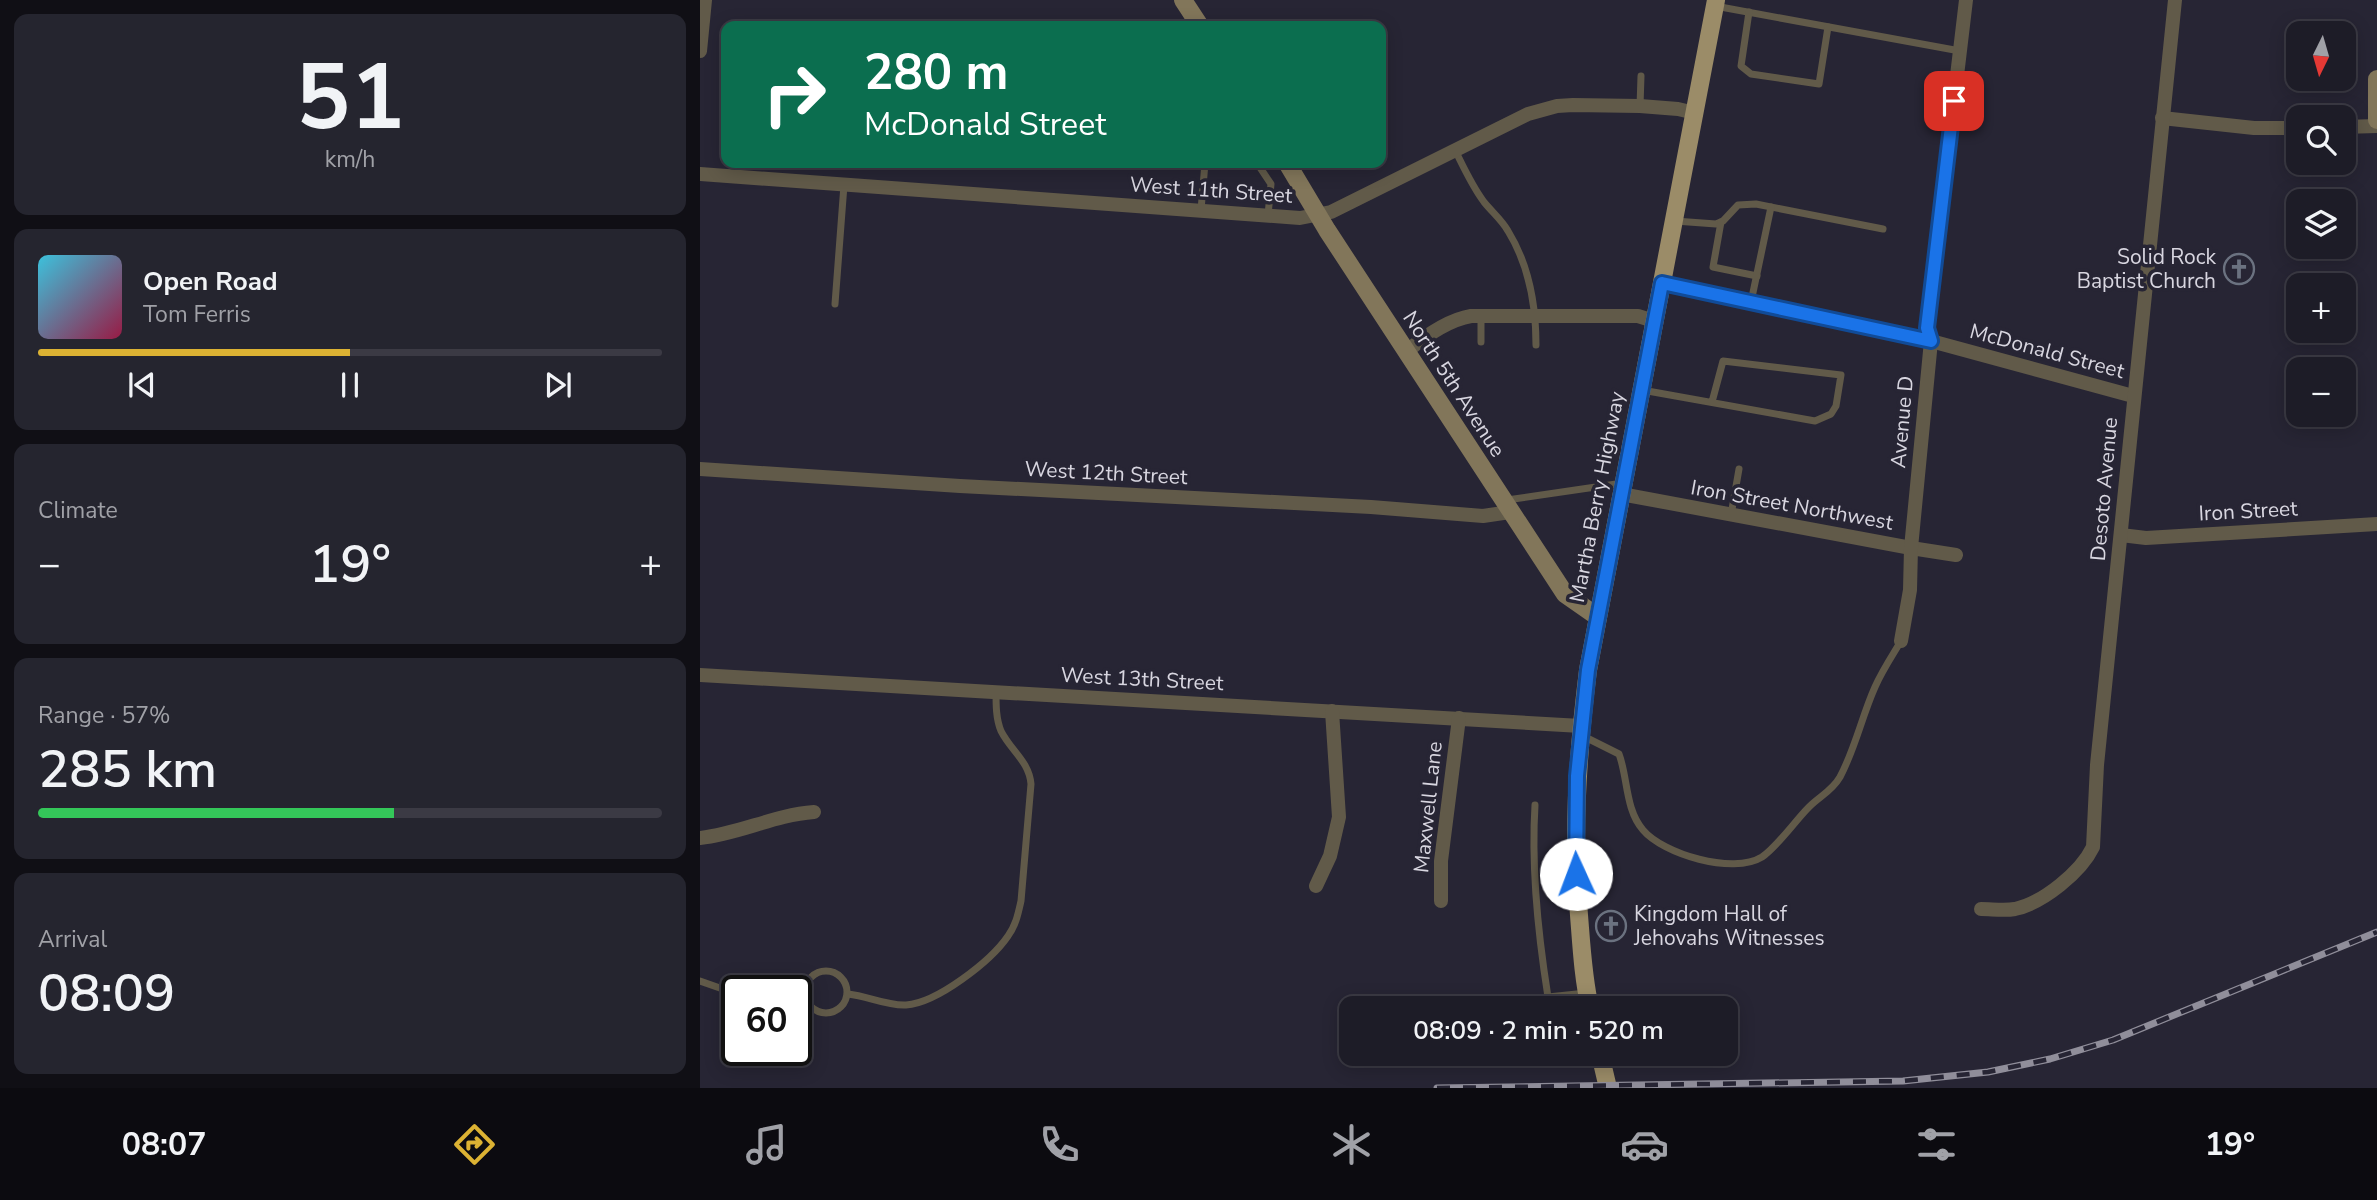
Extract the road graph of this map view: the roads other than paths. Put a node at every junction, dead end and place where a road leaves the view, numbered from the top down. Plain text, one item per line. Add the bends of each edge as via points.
1 (705, 0) edge
2 (1184, 0) edge
3 (1966, 0) edge
4 (2175, 0) edge
5 (1715, 3) edge
6 (1749, 12) junction
7 (1197, 21) edge
8 (1828, 27) junction
9 (700, 51) edge
10 (1960, 51) junction
11 (1641, 76) dead end
12 (2377, 79) edge
13 (1640, 106) junction
14 (1695, 113) junction
15 (2162, 118) junction
16 (2377, 120) edge
17 (2377, 126) edge
18 (2356, 127) edge
19 (2286, 128) edge
20 (1455, 150) junction
21 (1205, 168) edge
22 (1260, 168) edge
23 (1290, 168) edge
24 (700, 174) edge
25 (844, 184) junction
26 (1771, 207) junction
27 (1201, 210) junction
28 (1318, 214) junction
29 (1268, 215) junction
30 (1674, 221) junction
31 (1721, 222) junction
32 (1883, 229) dead end
33 (1757, 276) junction
34 (1662, 283) junction
35 (1751, 303) junction
36 (835, 304) dead end
37 (1481, 316) junction
38 (1536, 316) junction
39 (1654, 321) junction
40 (1931, 341) junction
41 (1481, 342) dead end
42 (1536, 345) dead end
43 (1406, 352) junction
44 (1641, 390) junction
45 (2133, 396) junction
46 (1712, 402) junction
47 (1739, 469) dead end
48 (700, 470) edge
49 (1622, 489) junction
50 (1506, 506) junction
51 (1731, 515) junction
52 (2377, 524) edge
53 (2121, 535) junction
54 (1911, 548) junction
55 (1955, 555) dead end
56 (1598, 617) junction
57 (1901, 640) joint
58 (700, 675) edge
59 (996, 692) junction
60 (1332, 711) junction
61 (1459, 718) junction
62 (1581, 731) junction
63 (1535, 805) dead end
64 (814, 812) dead end
65 (700, 838) edge
66 (1316, 886) dead end
67 (1441, 901) dead end
68 (1981, 909) dead end
69 (812, 977) edge
70 (700, 981) edge
71 (721, 988) edge
72 (848, 994) junction
73 (1548, 996) edge
74 (1588, 996) edge
75 (812, 1006) edge
76 (1603, 1066) edge
77 (1608, 1088) edge

1 - 9 street
2 - 7 street
3 - 10 street, Avenue D
4 - 15 street, Desoto Avenue
5 - 6 lane
5 - 14 main road, Martha Berry Highway
6 - 8 lane
6 - 8 lane via 1741,66 1751,74 1819,85
8 - 10 lane
10 - 40 street, Avenue D via 1927,328
11 - 13 lane
12 - 16 street
13 - 14 street, West 11th Street
13 - 20 street, West 11th Street via 1557,106 1528,114
14 - 30 main road, Martha Berry Highway
15 - 19 street
15 - 45 street, Desoto Avenue
17 - 18 street
20 - 28 street, West 11th Street via 1331,212
20 - 38 lane via 1472,183 1508,229 1530,283
21 - 27 lane
22 - 29 lane via 1271,184
23 - 28 street, North 5th Avenue
24 - 25 street, West 11th Street
25 - 27 street, West 11th Street
25 - 36 lane
26 - 31 lane via 1738,205
26 - 32 lane
26 - 33 lane
27 - 29 street, West 11th Street
28 - 29 street, West 11th Street via 1300,218
28 - 43 street, North 5th Avenue
30 - 31 lane
30 - 34 main road, Martha Berry Highway
31 - 33 lane via 1713,267
33 - 35 lane
34 - 35 street, McDonald Street
34 - 39 main road, Martha Berry Highway
35 - 40 street, McDonald Street
37 - 38 street
37 - 41 lane
37 - 43 street via 1453,321
38 - 39 street via 1638,316
38 - 42 lane
39 - 44 main road, Martha Berry Highway
40 - 45 street, McDonald Street
40 - 54 street, Avenue D
43 - 50 street, North 5th Avenue
44 - 46 lane
44 - 49 main road, Martha Berry Highway
45 - 53 street, Desoto Avenue
46 - 46 lane via 1815,421 1831,414 1836,406 1841,375 1723,361
47 - 51 lane
48 - 50 street, West 12th Street via 1483,516
49 - 50 lane
49 - 51 street, Iron Street Northwest
49 - 56 main road, Martha Berry Highway
50 - 56 street, North 5th Avenue via 1565,594
51 - 54 street, Iron Street Northwest
52 - 53 street, Iron Street via 2146,538
53 - 68 street, Desoto Avenue via 2093,847 2066,879 2029,904 2010,910
54 - 55 street, Iron Street Northwest
54 - 57 street, Avenue D via 1910,590
56 - 62 main road, Martha Berry Highway
57 - 62 lane via 1875,686 1840,778 1760,859 1736,865 1716,863 1656,842 1636,818 1619,754
58 - 59 street, West 13th Street
59 - 60 street, West 13th Street
59 - 72 lane via 1001,731 1030,771 1017,920 1007,938 975,970 926,1000 888,1004
60 - 61 street, West 13th Street
60 - 66 street via 1339,817 1331,856
61 - 62 street, West 13th Street
61 - 67 street, Maxwell Lane via 1441,861
62 - 74 main road, Martha Berry Highway via 1575,857
63 - 73 lane via 1535,875
64 - 65 street
69 - 72 lane via 833,972 846,983
70 - 71 lane
72 - 75 lane via 839,1009 828,1013
76 - 77 main road

